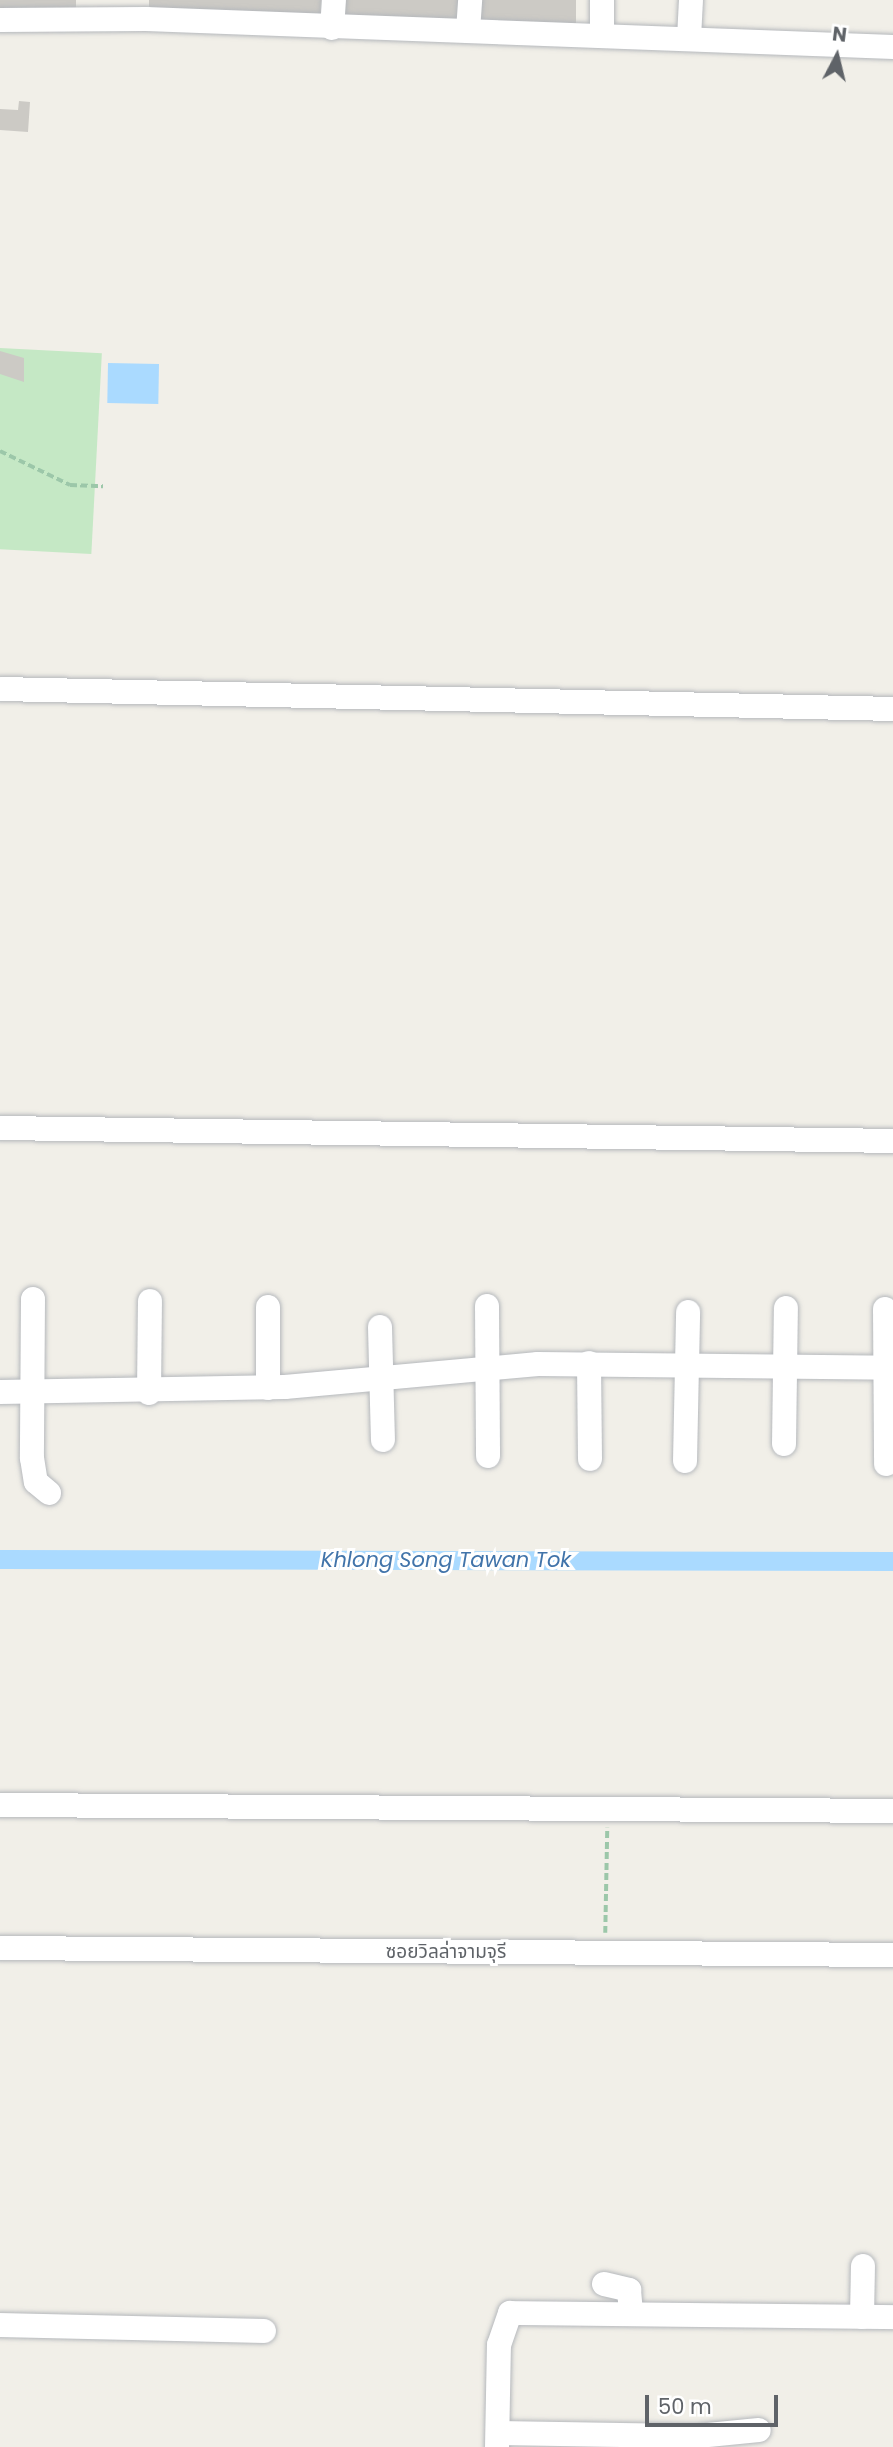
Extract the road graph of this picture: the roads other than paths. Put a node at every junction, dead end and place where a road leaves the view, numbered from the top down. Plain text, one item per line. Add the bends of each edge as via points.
1 (334, 0) edge
2 (470, 0) edge
3 (602, 0) edge
4 (691, 0) edge
5 (127, 10) edge
6 (0, 20) edge
7 (332, 29) junction
8 (468, 31) junction
9 (602, 35) junction
10 (689, 38) junction
11 (893, 47) edge
12 (0, 689) edge
13 (893, 709) edge
14 (0, 1128) edge
15 (893, 1141) edge
16 (33, 1299) dead end
17 (150, 1301) dead end
18 (487, 1306) dead end
19 (268, 1307) dead end
20 (786, 1308) dead end
21 (885, 1309) dead end
22 (688, 1312) dead end
23 (380, 1327) dead end
24 (589, 1363) junction
25 (688, 1364) junction
26 (785, 1366) junction
27 (488, 1368) junction
28 (890, 1368) edge
29 (381, 1379) junction
30 (268, 1388) junction
31 (0, 1392) edge
32 (33, 1392) junction
33 (149, 1393) junction
34 (383, 1440) dead end
35 (784, 1444) dead end
36 (488, 1456) dead end
37 (590, 1459) dead end
38 (685, 1461) dead end
39 (886, 1464) dead end
40 (49, 1493) dead end
41 (0, 1805) edge
42 (893, 1811) edge
43 (0, 1948) edge
44 (893, 1955) edge
45 (863, 2266) dead end
46 (604, 2284) dead end
47 (631, 2312) junction
48 (862, 2316) junction
49 (893, 2317) edge
50 (0, 2325) edge
51 (264, 2331) dead end
52 (759, 2430) dead end
53 (497, 2440) edge
54 (634, 2441) edge
55 (698, 2441) edge

1 - 7 street
2 - 8 street
3 - 9 street
4 - 10 street
5 - 6 street
5 - 7 street
7 - 8 street
8 - 9 street
9 - 10 street
10 - 11 street
12 - 13 street
14 - 15 street
16 - 32 street
17 - 33 street
18 - 27 street
19 - 30 street
20 - 26 street
21 - 28 street
22 - 25 street
23 - 29 street
24 - 25 street
24 - 27 street
24 - 37 street
25 - 26 street
25 - 38 street
26 - 28 street
26 - 35 street
27 - 29 street
27 - 36 street
28 - 39 street
29 - 30 street
29 - 34 street
30 - 33 street
31 - 32 street
32 - 33 street
32 - 40 street via 32,1458 36,1482
41 - 42 street
43 - 44 street, ซอยวิลล่าจามจุรี
45 - 48 street
46 - 47 street via 629,2290
47 - 48 street
47 - 53 street via 506,2317 499,2345
48 - 49 street
50 - 51 street
52 - 55 street
53 - 54 street
54 - 55 street

